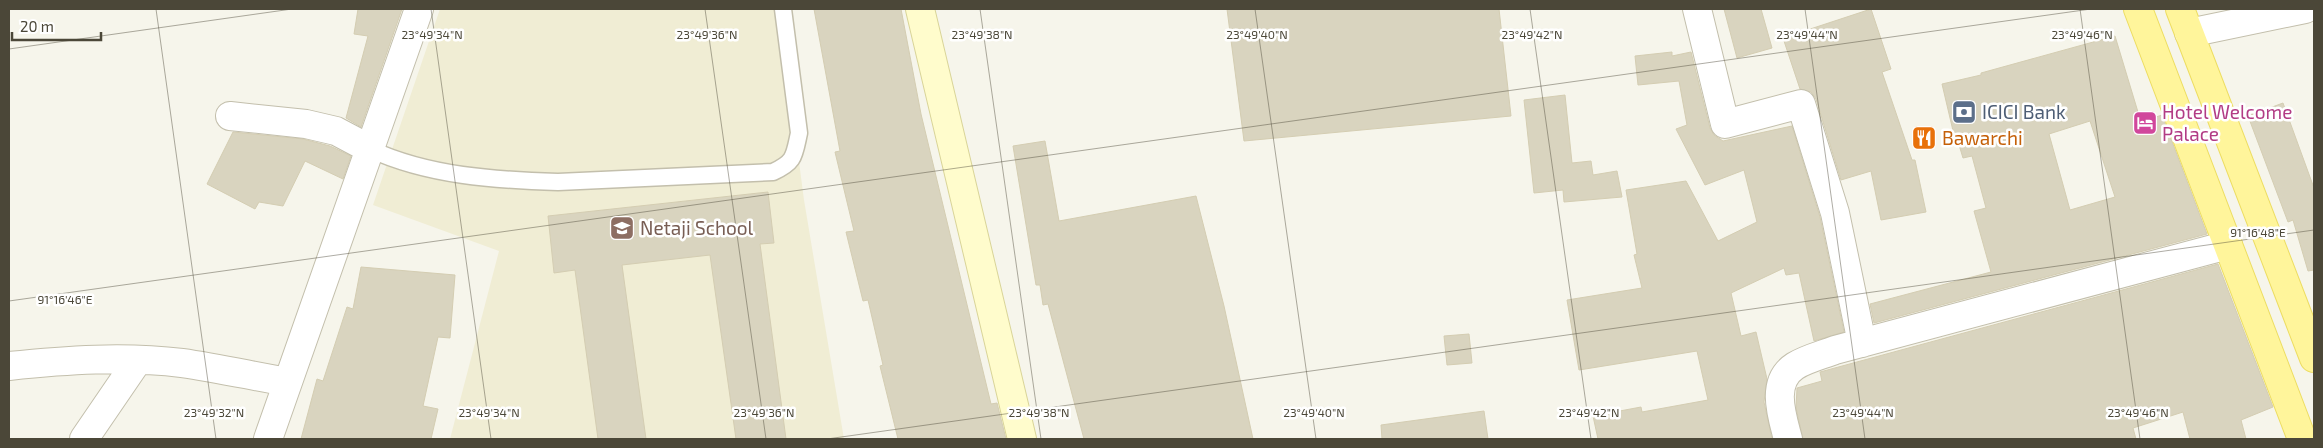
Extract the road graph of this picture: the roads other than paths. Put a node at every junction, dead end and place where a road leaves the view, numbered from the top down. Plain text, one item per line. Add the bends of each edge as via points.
1 (419, 9) edge
2 (784, 9) edge
3 (920, 9) edge
4 (1697, 9) edge
5 (2138, 9) edge
6 (2304, 9) edge
7 (2185, 21) edge
8 (230, 116) dead end
9 (370, 150) junction
10 (2228, 245) junction
11 (1862, 343) junction
12 (2314, 358) edge
13 (138, 360) junction
14 (9, 366) edge
15 (288, 382) junction
16 (84, 439) edge
17 (268, 439) edge
18 (1022, 439) edge
19 (1788, 439) edge
20 (2302, 439) edge

1 - 9 street
2 - 9 lane via 799,133 788,165 773,172 526,181 424,168
3 - 18 street
4 - 11 street via 1725,124 1802,104 1835,214
5 - 10 main road
6 - 7 street
7 - 12 main road
8 - 9 street via 336,130
9 - 15 street
10 - 11 street
10 - 20 main road
11 - 19 street via 1794,367 1782,382 1779,404
13 - 14 street
13 - 15 street via 182,363
13 - 16 street
15 - 17 street

